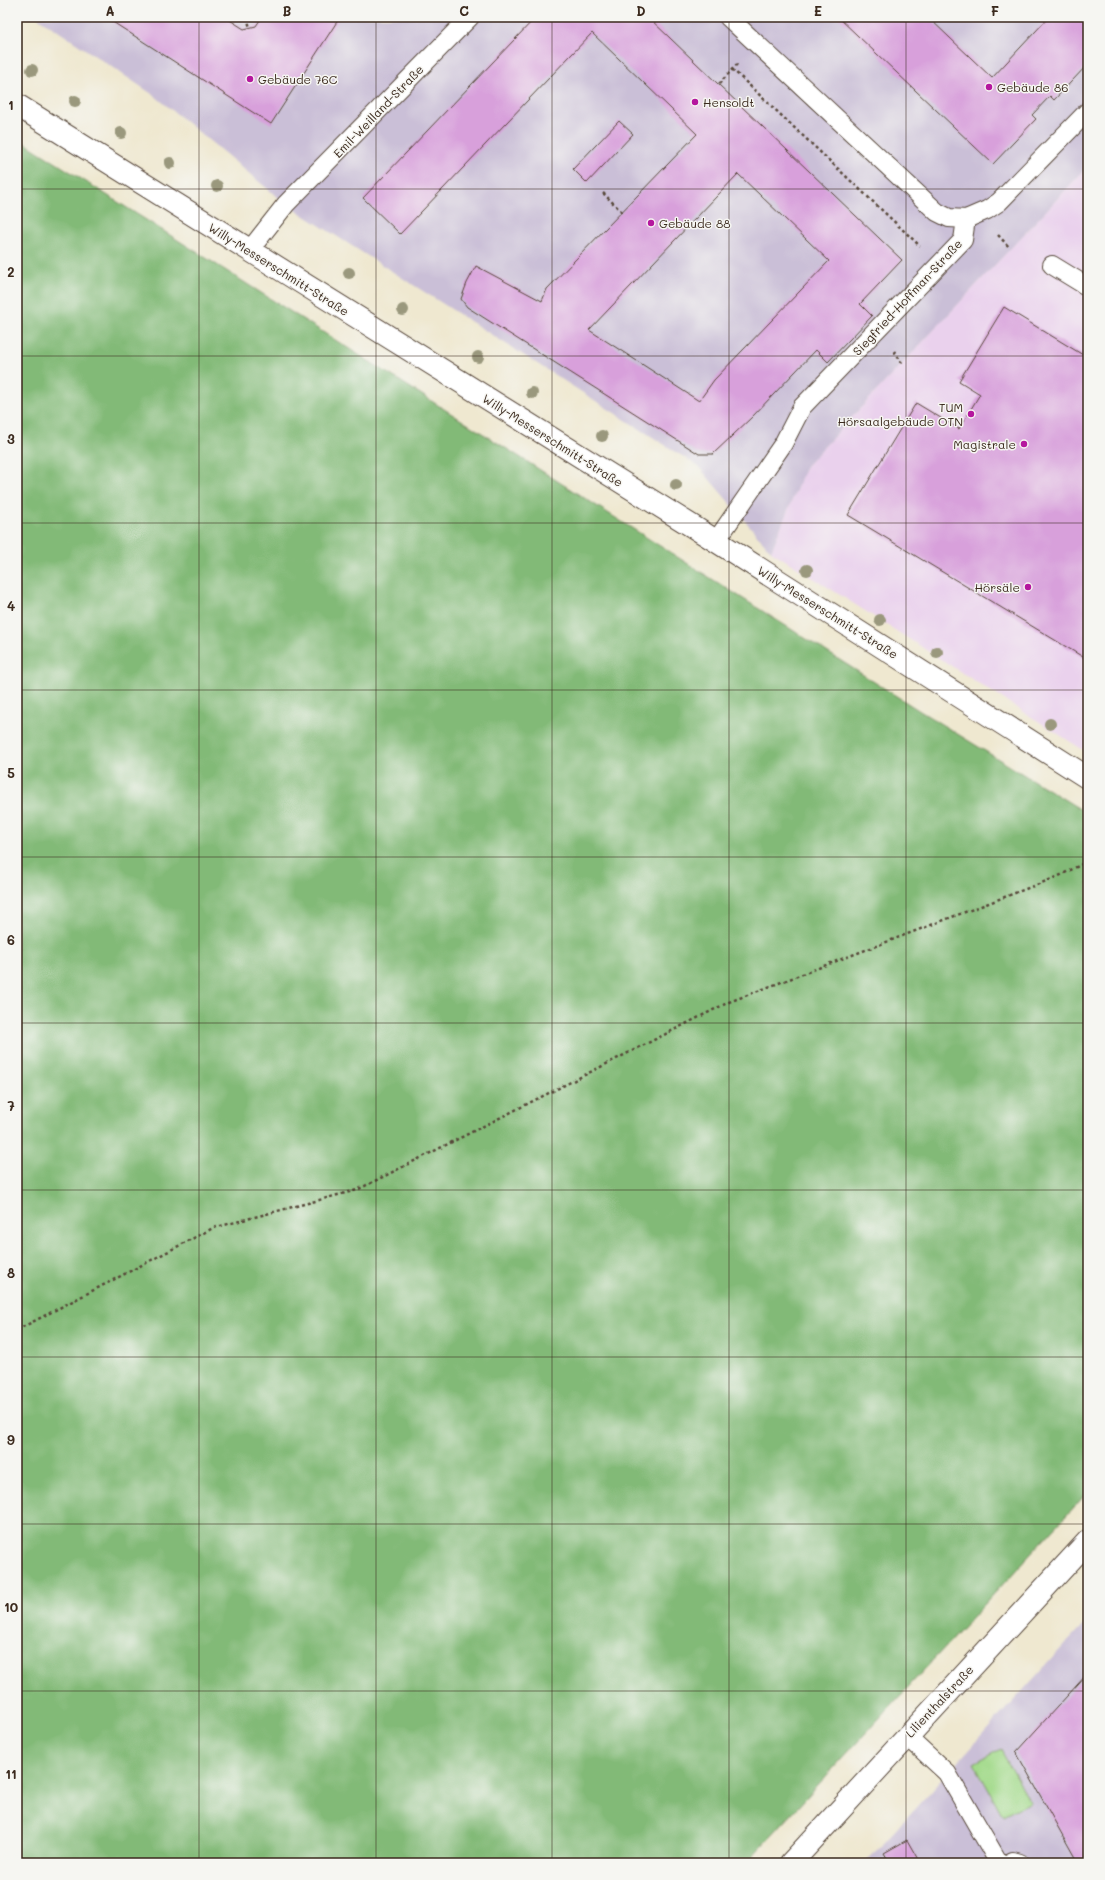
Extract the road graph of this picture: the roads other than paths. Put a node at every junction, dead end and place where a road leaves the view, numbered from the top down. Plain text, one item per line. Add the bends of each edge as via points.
1 (470, 17) edge
2 (728, 17) edge
3 (17, 105) edge
4 (1088, 111) edge
5 (966, 219) junction
6 (249, 250) junction
7 (1052, 265) dead end
8 (1088, 287) edge
9 (716, 541) junction
10 (1088, 778) edge
11 (1088, 1540) edge
12 (906, 1736) junction
13 (791, 1863) edge
14 (999, 1863) edge
15 (1009, 1863) edge
16 (1020, 1863) edge

1 - 6 lane, Emil-Weilland-Straße via 286,204
2 - 5 lane via 937,212 949,218
3 - 6 street, Willy-Messerschmitt-Straße
4 - 5 lane via 999,202
5 - 9 lane, Siegfried-Hoffman-Straße via 962,240 802,407 783,444
6 - 9 street, Willy-Messerschmitt-Straße
7 - 8 lane
9 - 10 street, Willy-Messerschmitt-Straße
11 - 12 street, Lilienthalstraße
12 - 13 street, Lilienthalstraße
12 - 14 lane via 947,1773
15 - 16 lane

